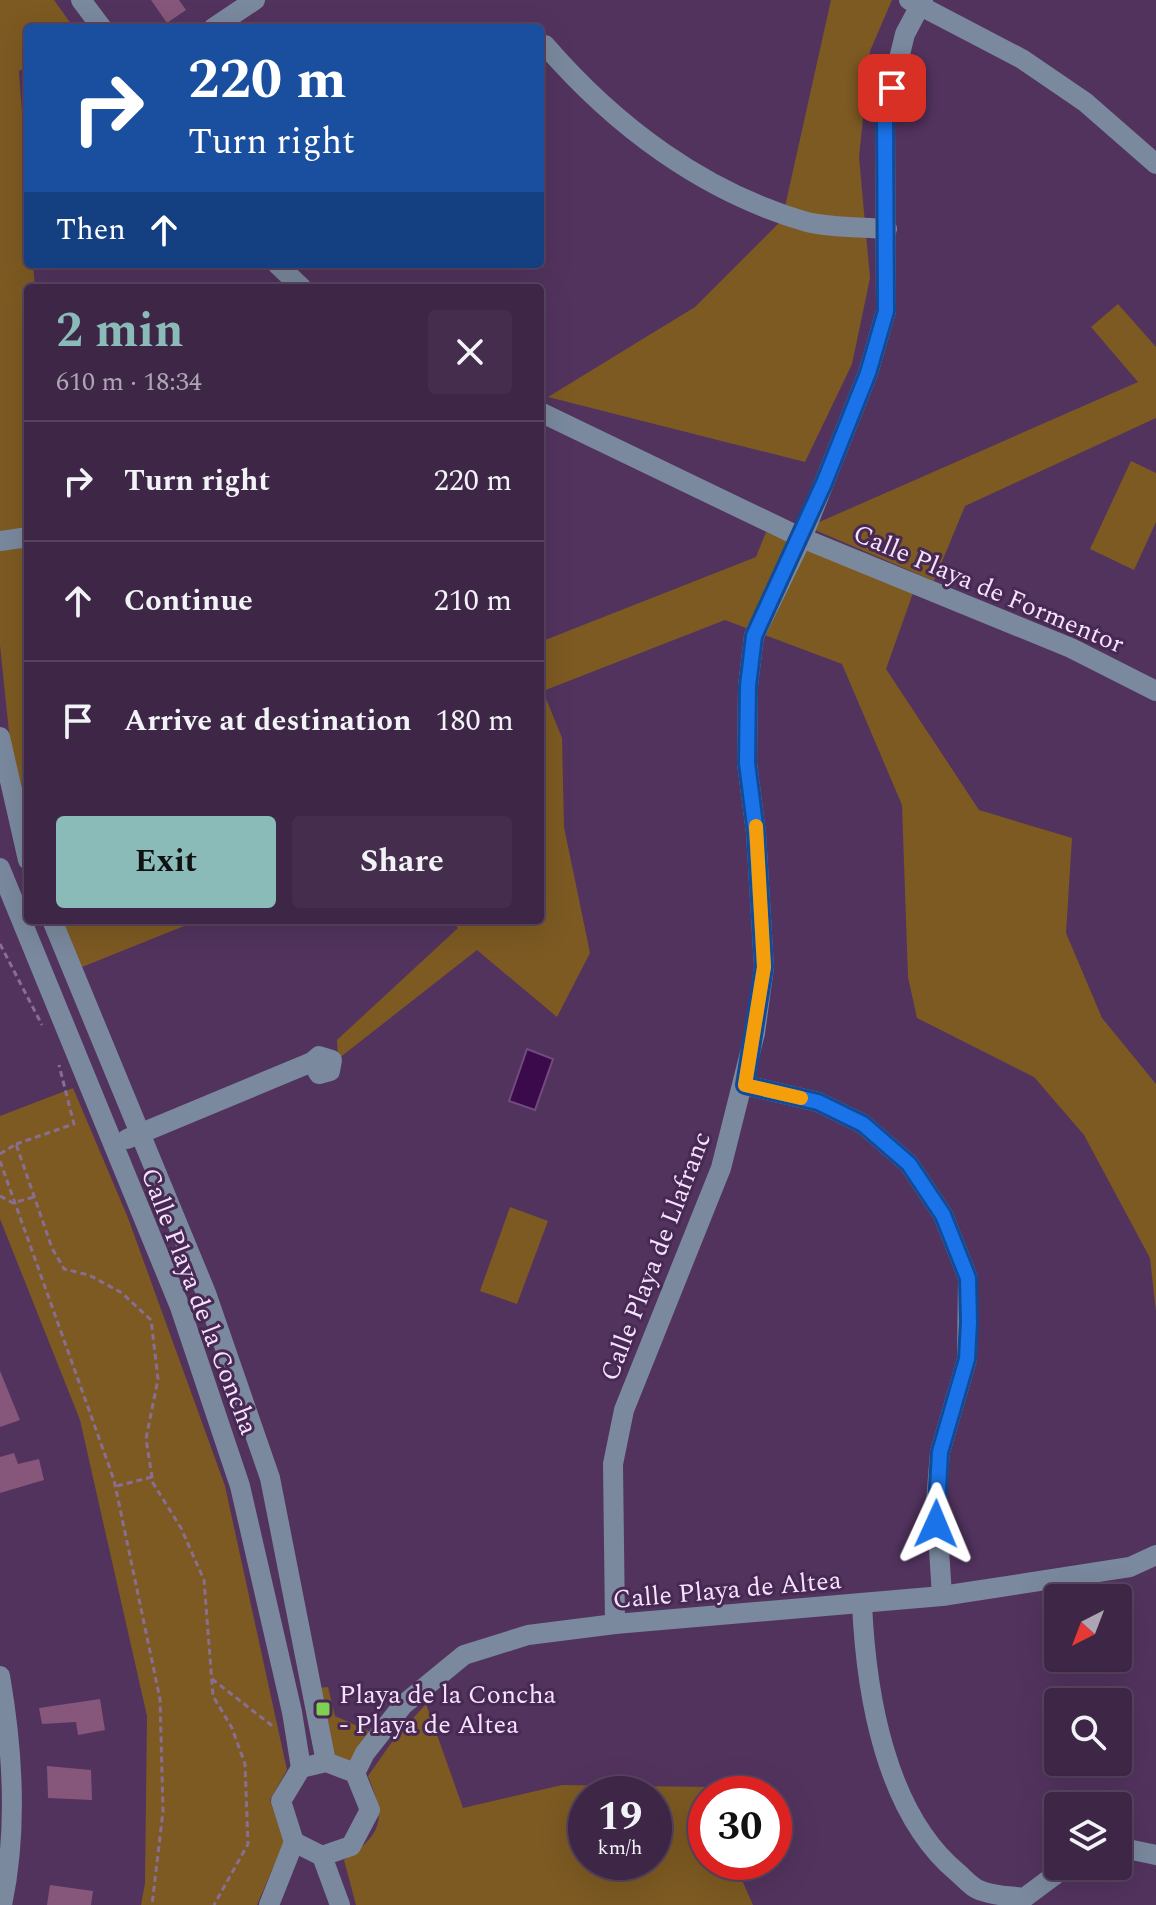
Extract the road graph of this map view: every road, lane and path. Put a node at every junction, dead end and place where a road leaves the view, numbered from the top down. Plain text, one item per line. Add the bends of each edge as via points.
1 (81, 0) edge
2 (255, 0) edge
3 (917, 2) edge
4 (99, 24) edge
5 (219, 24) edge
6 (545, 45) dead end
7 (1156, 164) edge
8 (887, 229) junction
9 (281, 268) edge
10 (298, 284) edge
11 (544, 414) edge
12 (24, 538) edge
13 (802, 538) junction
14 (0, 541) edge
15 (1156, 691) edge
16 (0, 737) edge
17 (24, 842) edge
18 (0, 868) edge
19 (54, 924) edge
20 (0, 944) edge
21 (44, 1029) dead end
22 (56, 1054) dead end
23 (312, 1062) dead end
24 (745, 1085) junction
25 (139, 1134) junction
26 (16, 1144) junction
27 (113, 1146) junction
28 (0, 1154) edge
29 (0, 1161) edge
30 (0, 1196) edge
31 (34, 1197) junction
32 (13, 1203) junction
33 (152, 1477) junction
34 (116, 1486) junction
35 (1156, 1555) edge
36 (942, 1596) junction
37 (862, 1604) junction
38 (615, 1624) junction
39 (0, 1676) edge
40 (212, 1679) junction
41 (285, 1734) dead end
42 (326, 1762) junction
43 (301, 1768) junction
44 (355, 1773) junction
45 (5, 1810) edge
46 (294, 1842) junction
47 (1132, 1850) edge
48 (1156, 1855) edge
49 (322, 1856) junction
50 (1048, 1880) edge
51 (2, 1905) edge
52 (152, 1905) edge
53 (214, 1905) edge
54 (269, 1905) edge
55 (340, 1905) edge

1 - 4 street
2 - 5 street
3 - 7 street via 1022,59 1085,102
3 - 8 street, Calle Playa de Llafranc via 885,116
6 - 8 street via 626,128 734,194 810,222
8 - 13 street, Calle Playa de Llafranc via 886,311 872,361
9 - 10 street
11 - 13 street, Calle Playa de Formentor
12 - 14 street
13 - 15 street, Calle Playa de Formentor via 1071,648
13 - 24 street, Calle Playa de Llafranc via 754,636 748,686 747,763 764,967
16 - 17 street
18 - 27 street, Calle Playa de la Concha
19 - 25 street, Calle Playa de la Concha
20 - 21 path
22 - 26 path via 74,1124
23 - 25 street
24 - 36 street via 818,1102 863,1124 909,1164 943,1215 968,1278 967,1359 940,1452 936,1516
24 - 38 street, Calle Playa de Llafranc via 703,1216 624,1410 613,1464
25 - 27 street
25 - 42 street, Calle Playa de la Concha via 206,1293 270,1478
26 - 28 path
26 - 31 path
27 - 43 street, Calle Playa de la Concha via 180,1307 240,1486
29 - 32 path
30 - 32 path
31 - 32 path
31 - 33 path via 64,1269 89,1275 122,1293 151,1320 158,1379 146,1439
32 - 34 path
33 - 34 path
33 - 40 path via 204,1580
34 - 52 path via 160,1699 163,1811
35 - 36 street, Calle Playa de Altea via 1130,1567
36 - 37 street, Calle Playa de Altea
37 - 38 street, Calle Playa de Altea
37 - 50 street via 864,1641 891,1768 940,1858 979,1891 1024,1898
38 - 44 street, Calle Playa de Altea via 528,1635 464,1655 403,1705
39 - 45 street via 12,1742
40 - 41 path
40 - 53 path via 213,1696 245,1764 248,1844
42 - 43 street
42 - 44 street
43 - 46 street via 281,1801
44 - 49 street via 370,1810 351,1846
45 - 51 street via 10,1867
46 - 49 street
46 - 54 street
47 - 48 street
49 - 55 street

